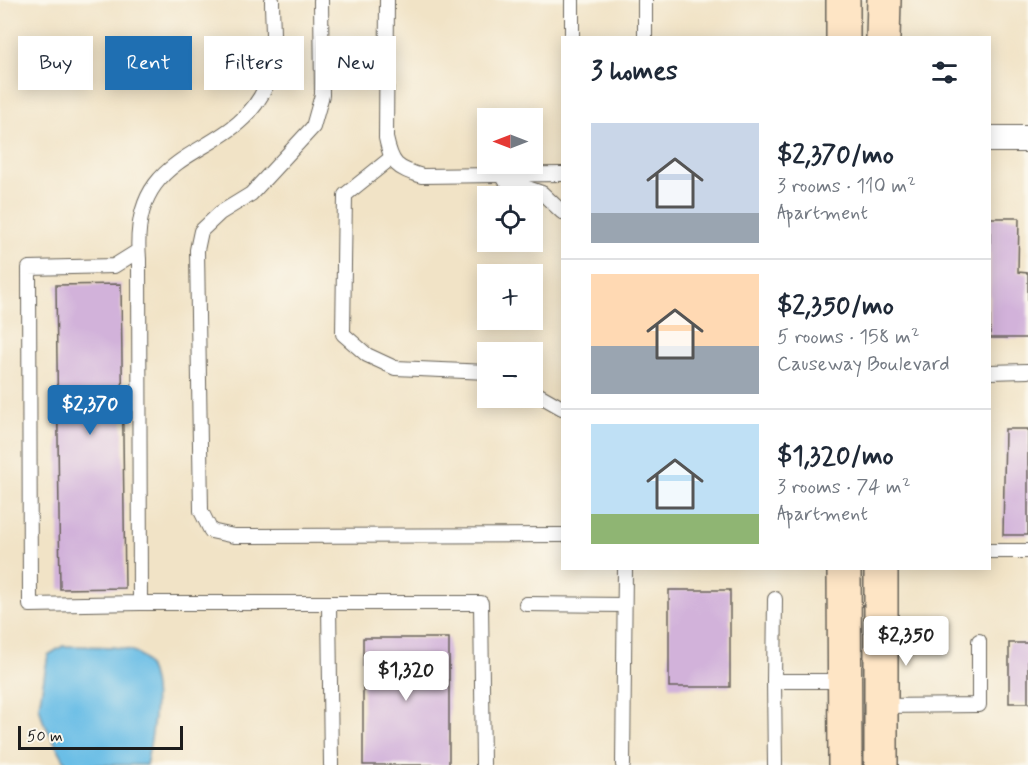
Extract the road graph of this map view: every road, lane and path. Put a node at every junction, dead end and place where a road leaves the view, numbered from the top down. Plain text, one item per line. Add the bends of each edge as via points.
1 (272, 0) edge
2 (321, 0) edge
3 (387, 0) edge
4 (572, 0) edge
5 (645, 0) edge
6 (843, 0) edge
7 (884, 0) edge
8 (572, 36) edge
9 (645, 36) edge
10 (843, 36) edge
11 (883, 36) edge
12 (991, 139) edge
13 (1028, 139) edge
14 (391, 158) junction
15 (561, 174) edge
16 (481, 175) junction
17 (561, 211) edge
18 (138, 251) junction
19 (1028, 371) edge
20 (477, 372) edge
21 (991, 372) edge
22 (543, 397) edge
23 (561, 407) edge
24 (561, 535) edge
25 (991, 550) edge
26 (1028, 551) edge
27 (625, 570) edge
28 (844, 570) edge
29 (864, 570) edge
30 (881, 570) edge
31 (775, 599) dead end
32 (140, 603) junction
33 (526, 604) dead end
34 (329, 605) junction
35 (624, 605) junction
36 (979, 641) dead end
37 (881, 652) junction
38 (774, 681) junction
39 (845, 681) junction
40 (881, 706) junction
41 (331, 765) edge
42 (483, 765) edge
43 (623, 765) edge
44 (775, 765) edge
45 (845, 765) edge
46 (860, 765) edge
47 (881, 765) edge

1 - 18 lane via 272,70 266,87 243,118 171,165 161,176 147,200 136,233
2 - 24 lane via 322,95 313,127 251,194 220,213 201,231 197,250 201,512 211,531 234,536
3 - 14 lane via 386,138
4 - 8 lane
5 - 9 lane
6 - 10 main road
7 - 11 main road
12 - 13 street
14 - 16 lane via 400,169 422,176
14 - 20 lane via 345,195 343,334 367,355 395,368
15 - 16 lane
16 - 17 lane via 519,183 542,193
18 - 32 lane
18 - 32 lane via 114,266 29,268 30,605
19 - 21 lane
22 - 23 lane
25 - 26 lane
27 - 35 lane
28 - 39 main road
29 - 37 main road via 868,612
30 - 37 main road
31 - 38 lane
32 - 34 lane
33 - 35 lane
34 - 41 lane
34 - 42 lane via 481,603
35 - 43 lane
36 - 40 lane via 979,705
37 - 40 main road
38 - 39 lane
38 - 44 lane
39 - 45 main road
39 - 46 main road via 856,717
40 - 47 main road

